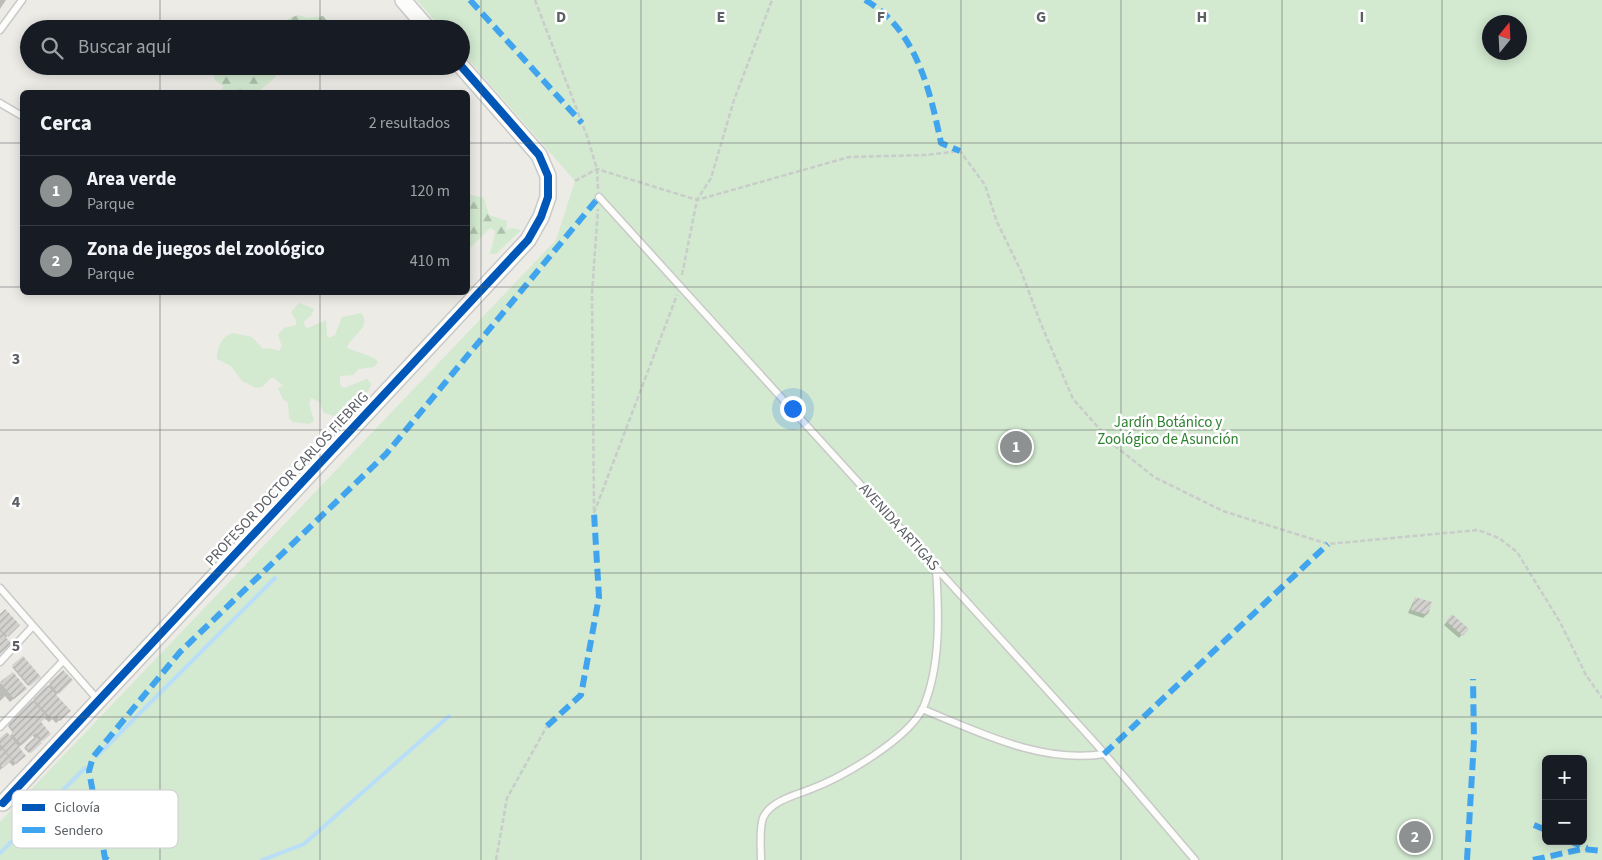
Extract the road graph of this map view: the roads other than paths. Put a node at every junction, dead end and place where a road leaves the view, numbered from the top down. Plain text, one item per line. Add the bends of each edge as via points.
1 (403, 0) edge
2 (20, 1) edge
3 (420, 20) edge
4 (0, 30) edge
5 (469, 75) edge
6 (0, 103) edge
7 (20, 115) edge
8 (599, 197) road end
9 (936, 568) junction
10 (0, 588) edge
11 (33, 626) junction
12 (63, 661) junction
13 (0, 662) edge
14 (99, 701) junction
15 (922, 708) junction
16 (0, 727) edge
17 (1104, 754) junction
18 (15, 790) edge
19 (12, 793) edge
20 (1, 805) edge
21 (761, 860) edge
22 (1195, 860) edge

1 - 3 street
2 - 4 lane
5 - 14 street, PROFESOR DOCTOR CARLOS FIEBRIG via 539,155 548,176 548,197 528,240
6 - 7 lane
8 - 9 lane, AVENIDA ARTIGAS
9 - 15 lane via 935,663
9 - 17 lane, AVENIDA ARTIGAS
10 - 11 lane
11 - 12 lane
11 - 13 lane
12 - 14 lane
12 - 16 lane
14 - 18 street, PROFESOR DOCTOR CARLOS FIEBRIG
15 - 17 lane via 996,739 1042,752 1085,757
15 - 21 lane via 909,728 835,780 774,805 763,818
17 - 22 lane, AVENIDA ARTIGAS
19 - 20 street, PROFESOR DOCTOR CARLOS FIEBRIG

